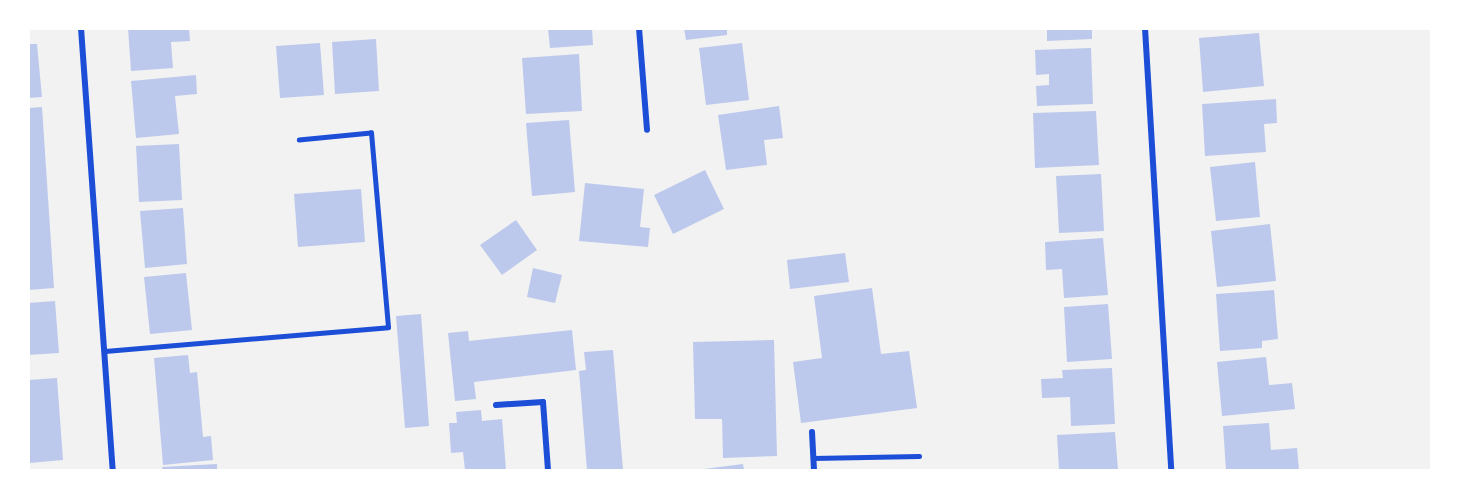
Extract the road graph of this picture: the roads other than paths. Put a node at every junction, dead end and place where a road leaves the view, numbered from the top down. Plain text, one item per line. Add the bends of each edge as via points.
1 (81, 28) edge
2 (639, 28) edge
3 (1145, 28) edge
4 (647, 130) dead end
5 (299, 140) dead end
6 (105, 351) junction
7 (496, 405) dead end
8 (812, 432) dead end
9 (920, 456) dead end
10 (813, 458) junction
11 (113, 471) edge
12 (548, 471) edge
13 (814, 471) edge
14 (1171, 471) edge

1 - 6 street
2 - 4 street
3 - 14 street
5 - 6 lane via 371,133 388,327
6 - 11 street
7 - 12 street via 543,402
8 - 10 street
9 - 10 lane
10 - 13 street

